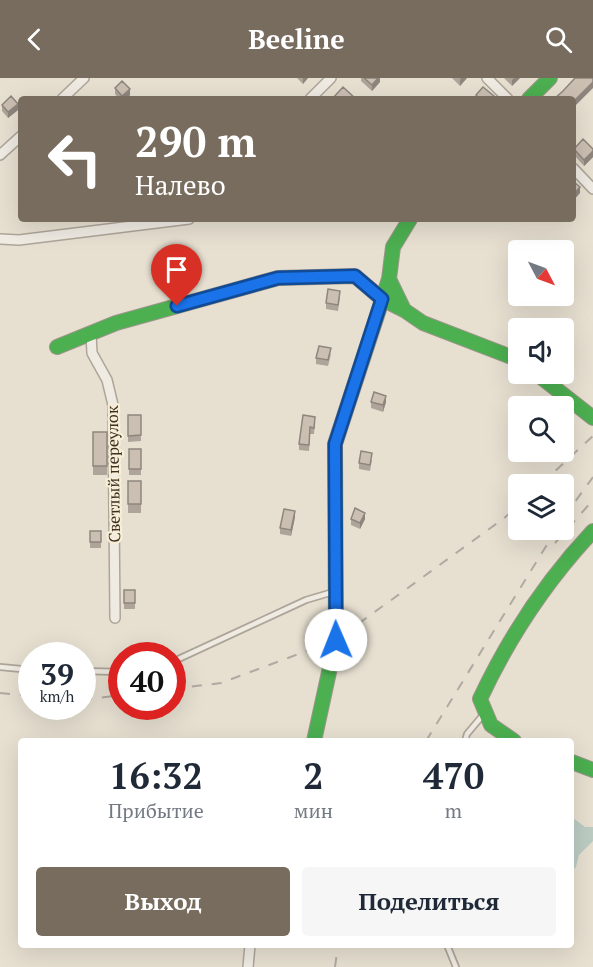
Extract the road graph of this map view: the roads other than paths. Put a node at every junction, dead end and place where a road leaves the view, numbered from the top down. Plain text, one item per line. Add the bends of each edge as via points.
1 (84, 78) edge
2 (331, 78) edge
3 (487, 78) edge
4 (550, 78) edge
5 (65, 96) edge
6 (313, 96) edge
7 (505, 96) edge
8 (531, 96) edge
9 (18, 139) edge
10 (0, 155) edge
11 (576, 171) edge
12 (593, 189) edge
13 (165, 222) edge
14 (408, 222) edge
15 (0, 239) edge
16 (389, 279) junction
17 (382, 299) junction
18 (405, 310) junction
19 (91, 334) junction
20 (57, 347) dead end
21 (508, 356) edge
22 (550, 384) edge
23 (590, 416) edge
24 (593, 531) edge
25 (335, 591) junction
26 (115, 618) dead end
27 (186, 656) edge
28 (0, 667) edge
29 (18, 669) edge
30 (483, 715) junction
31 (315, 738) edge
32 (466, 738) edge
33 (506, 738) edge
34 (574, 763) edge
35 (593, 770) edge
36 (250, 948) edge
37 (448, 948) edge
38 (248, 967) edge
39 (456, 967) edge

1 - 5 street
2 - 6 street
3 - 7 street
4 - 8 street
9 - 10 street
11 - 12 street
13 - 15 street
14 - 16 street via 395,238
16 - 17 street
16 - 18 street
17 - 18 street
17 - 19 street via 355,276 278,278 116,323
17 - 25 street via 335,444
18 - 21 street via 423,323
19 - 20 street
19 - 26 street, Светлый переулок via 92,353 107,380 113,405
22 - 23 street
24 - 30 street via 557,572 517,629 480,699
25 - 27 lane via 306,600
25 - 31 street via 336,640
28 - 29 lane
30 - 32 lane
30 - 33 street
34 - 35 street
36 - 38 street
37 - 39 lane

